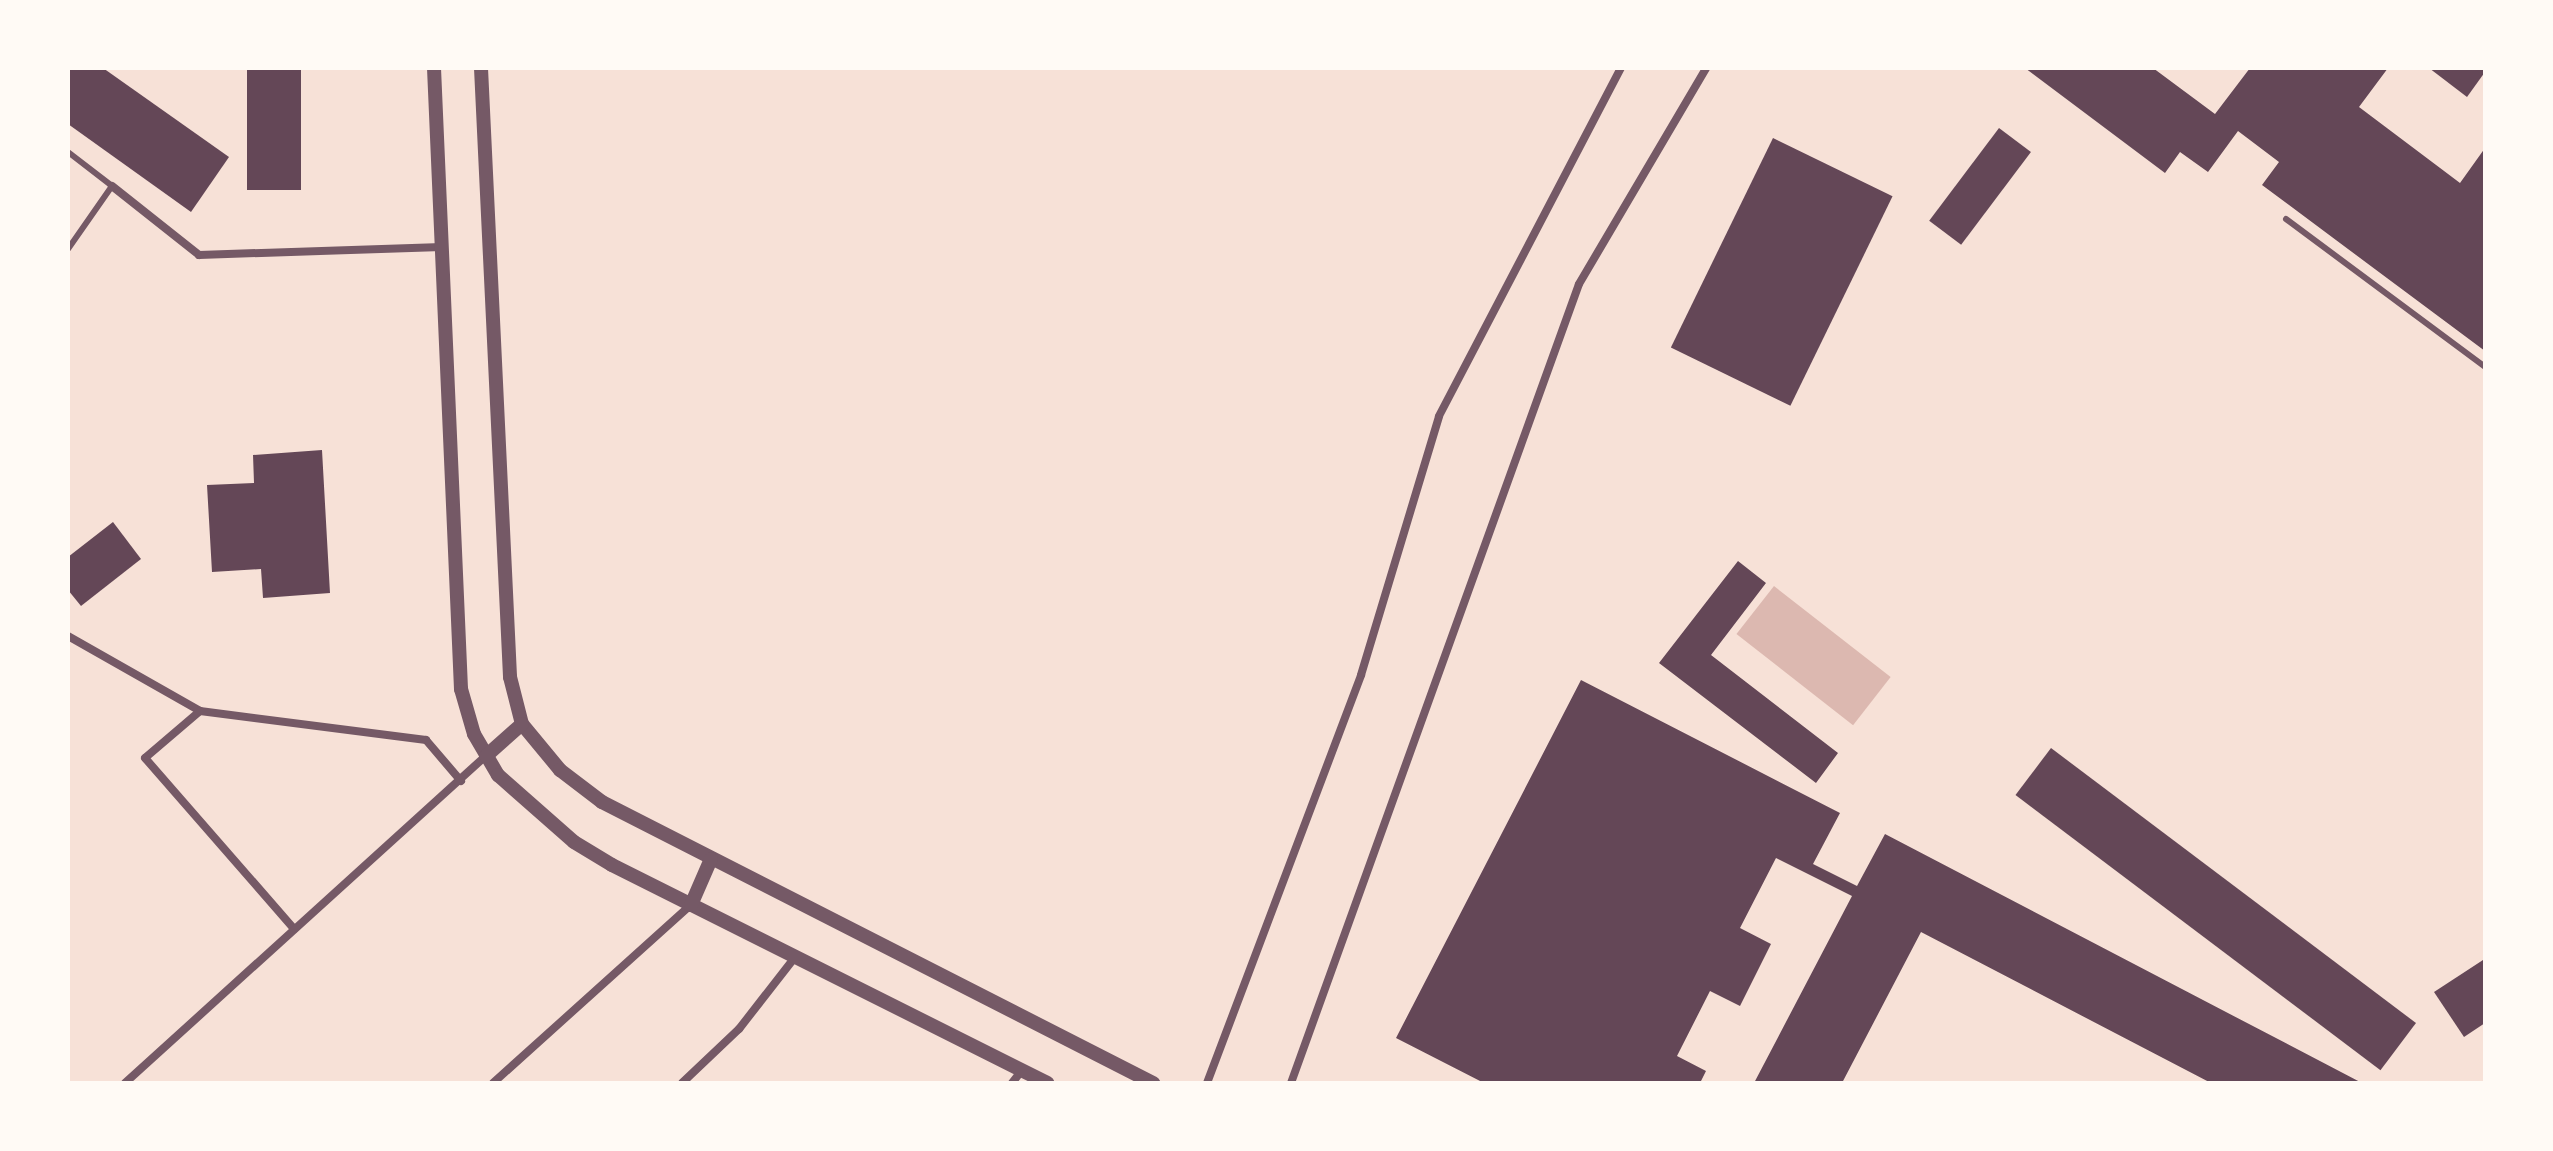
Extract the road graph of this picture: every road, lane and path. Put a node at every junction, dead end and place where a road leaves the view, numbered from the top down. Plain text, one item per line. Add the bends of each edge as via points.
1 (434, 68) edge
2 (481, 68) edge
3 (1621, 68) edge
4 (1706, 68) edge
5 (68, 152) edge
6 (112, 186) junction
7 (2286, 219) dead end
8 (442, 247) junction
9 (68, 249) edge
10 (2485, 367) edge
11 (68, 636) edge
12 (200, 711) junction
13 (522, 724) junction
14 (486, 756) junction
15 (461, 781) junction
16 (711, 859) junction
17 (691, 905) junction
18 (294, 929) junction
19 (796, 956) junction
20 (1022, 1070) junction
21 (125, 1083) edge
22 (493, 1083) edge
23 (682, 1083) edge
24 (1012, 1083) edge
25 (1047, 1083) edge
26 (1153, 1083) edge
27 (1207, 1083) edge
28 (1291, 1083) edge

1 - 8 street
2 - 13 street via 510,677
3 - 27 street via 1439,416 1361,675
4 - 28 street via 1579,284
5 - 6 lane
6 - 8 street via 199,255
6 - 9 lane
7 - 10 lane
8 - 14 street via 461,689
11 - 12 street
12 - 15 street via 426,740
12 - 18 street via 145,758
13 - 14 street
13 - 16 street via 560,770 602,802
14 - 15 street
14 - 17 street via 498,775 574,842
15 - 18 street
16 - 17 street
16 - 26 street
17 - 19 street
17 - 22 street
18 - 21 street
19 - 20 street
19 - 23 street via 739,1029
20 - 24 street
20 - 25 street

